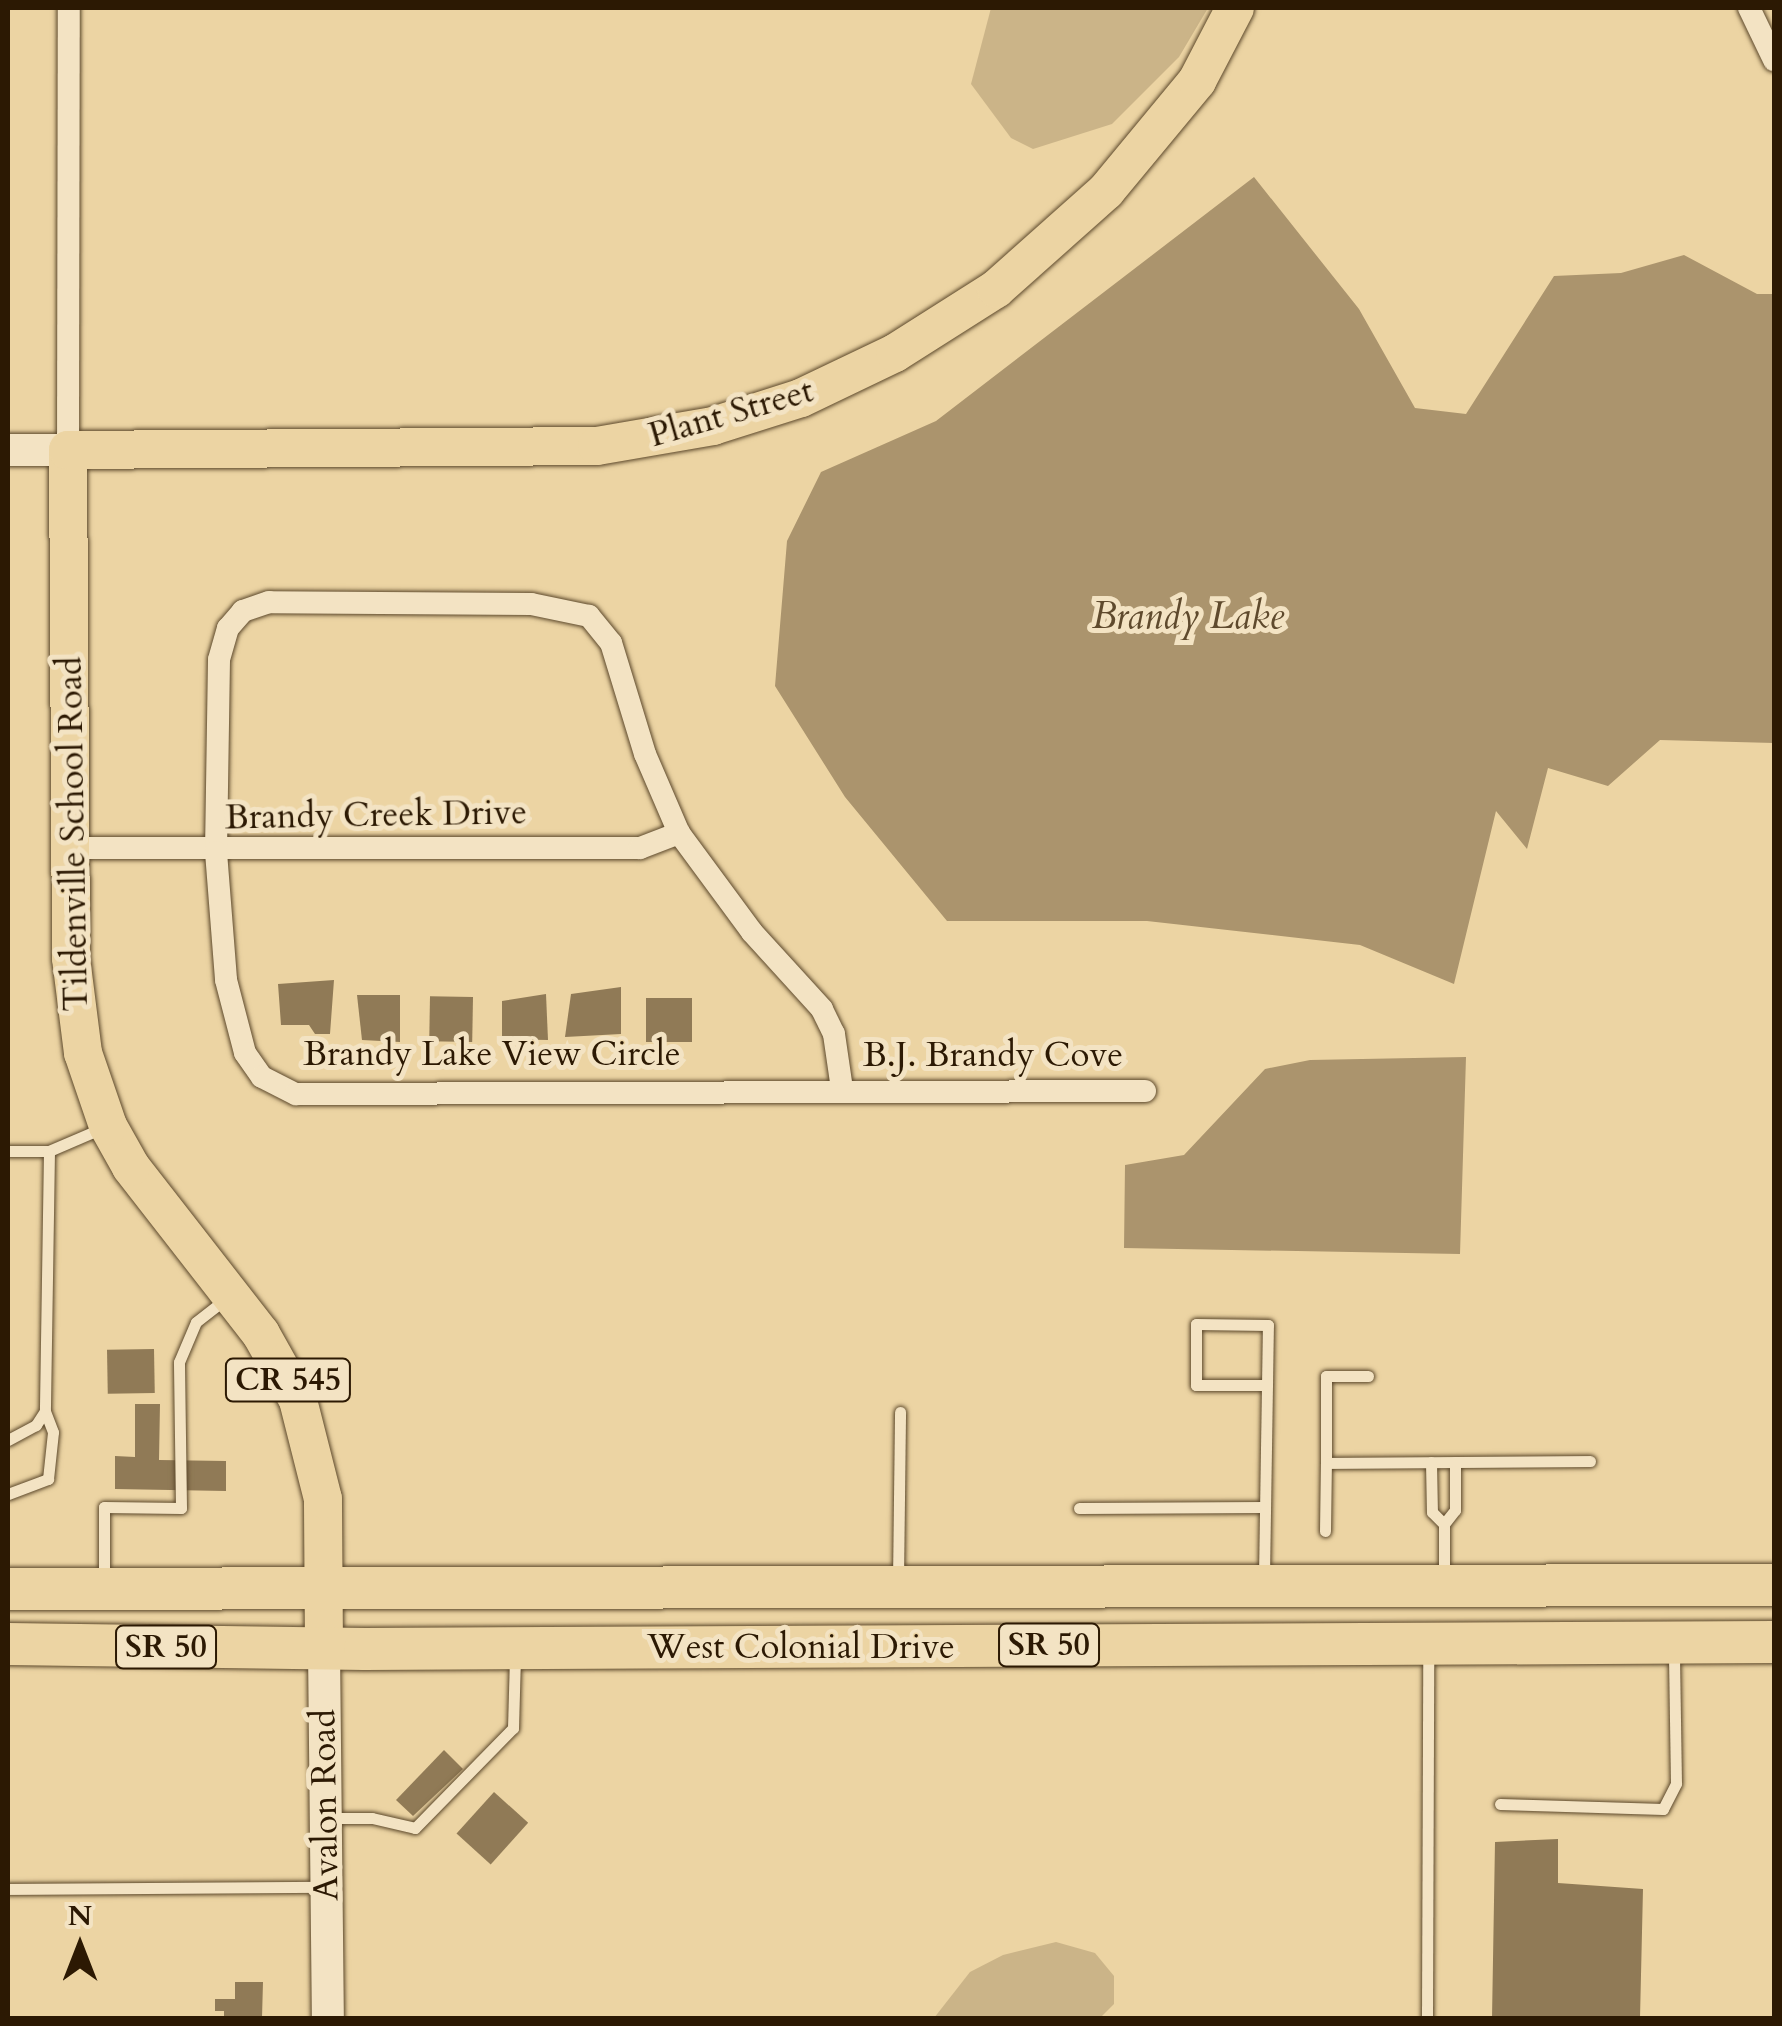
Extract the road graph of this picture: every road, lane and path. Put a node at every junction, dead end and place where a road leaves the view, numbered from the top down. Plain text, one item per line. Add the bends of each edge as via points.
1 (69, 8) edge
2 (1235, 8) edge
3 (1749, 8) edge
4 (1774, 60) edge
5 (8, 450) edge
6 (68, 450) junction
7 (679, 833) junction
8 (70, 848) junction
9 (216, 852) junction
10 (842, 1089) junction
11 (1145, 1092) dead end
12 (108, 1126) junction
13 (8, 1151) edge
14 (49, 1151) junction
15 (232, 1294) junction
16 (1368, 1376) dead end
17 (1267, 1386) junction
18 (44, 1411) junction
19 (900, 1412) dead end
20 (8, 1440) edge
21 (1590, 1461) dead end
22 (1431, 1462) junction
23 (1454, 1462) junction
24 (1326, 1463) junction
25 (9, 1494) edge
26 (1265, 1507) junction
27 (1079, 1508) dead end
28 (1444, 1524) junction
29 (1325, 1531) dead end
30 (1264, 1585) junction
31 (1443, 1585) junction
32 (1533, 1585) junction
33 (1774, 1585) edge
34 (8, 1589) edge
35 (104, 1589) junction
36 (898, 1589) junction
37 (325, 1592) junction
38 (1428, 1642) junction
39 (1674, 1642) junction
40 (1774, 1642) edge
41 (1244, 1643) junction
42 (8, 1644) edge
43 (516, 1648) junction
44 (324, 1649) junction
45 (1500, 1804) dead end
46 (324, 1818) junction
47 (327, 1887) junction
48 (8, 1889) edge
49 (328, 2018) edge
50 (1427, 2018) edge

1 - 6 street, Tildenville School Road
2 - 6 main road, Plant Street via 1197,81 1078,216 996,289 895,354 801,398 713,426 597,446
3 - 4 street
5 - 6 main road
6 - 8 main road, Tildenville School Road / CR 545
7 - 9 street, Brandy Creek Drive via 640,848
7 - 9 street, Brandy Lake View Circle via 645,754 611,643 590,616 531,604 270,602 243,611 228,628 218,660
7 - 10 street, Brandy Lake View Circle via 752,932 822,1009 834,1034
8 - 9 street, Brandy Creek Drive
8 - 12 main road, Tildenville School Road / CR 545 via 74,1010
9 - 10 street, Brandy Lake View Circle via 226,980 245,1053 262,1077 296,1094
10 - 11 street, B.J. Brandy Cove
12 - 14 lane
12 - 15 main road, Tildenville School Road / CR 545 via 157,1207
13 - 14 lane
14 - 18 lane
15 - 35 lane via 196,1322 179,1362 181,1508 104,1507
15 - 37 main road, Tildenville School Road / CR 545 via 283,1371 310,1436 323,1499
16 - 24 lane via 1326,1376
17 - 17 lane via 1268,1325 1196,1324 1196,1385
17 - 26 lane
18 - 20 lane via 36,1425
18 - 25 lane via 53,1432 48,1479
19 - 36 lane
21 - 23 lane
22 - 23 lane
22 - 24 lane
22 - 28 lane via 1432,1512
23 - 28 lane via 1455,1510
24 - 29 lane
26 - 27 lane
26 - 30 lane
28 - 31 lane
30 - 31 highway, West Colonial Drive / SR 50
30 - 36 highway, West Colonial Drive / SR 50
31 - 32 highway, West Colonial Drive / SR 50
31 - 41 highway via 1394,1622
32 - 33 highway, West Colonial Drive / SR 50
32 - 38 highway via 1456,1608 1438,1620
34 - 35 highway, West Colonial Drive / SR 50
35 - 37 highway, West Colonial Drive / SR 50
36 - 37 highway, West Colonial Drive / SR 50
37 - 44 main road, Avalon Road / CR 545
38 - 39 highway, West Colonial Drive / SR 50
38 - 41 highway, West Colonial Drive / SR 50
38 - 50 lane
39 - 40 highway, West Colonial Drive / SR 50
39 - 45 lane via 1676,1783 1663,1809
41 - 43 highway, West Colonial Drive / SR 50
42 - 44 highway, West Colonial Drive / SR 50
43 - 44 highway, West Colonial Drive / SR 50
43 - 46 lane via 513,1728 416,1828 372,1818
44 - 46 main road, Avalon Road / CR 545
46 - 47 main road, Avalon Road / CR 545
47 - 48 lane
47 - 49 main road, Avalon Road / CR 545

